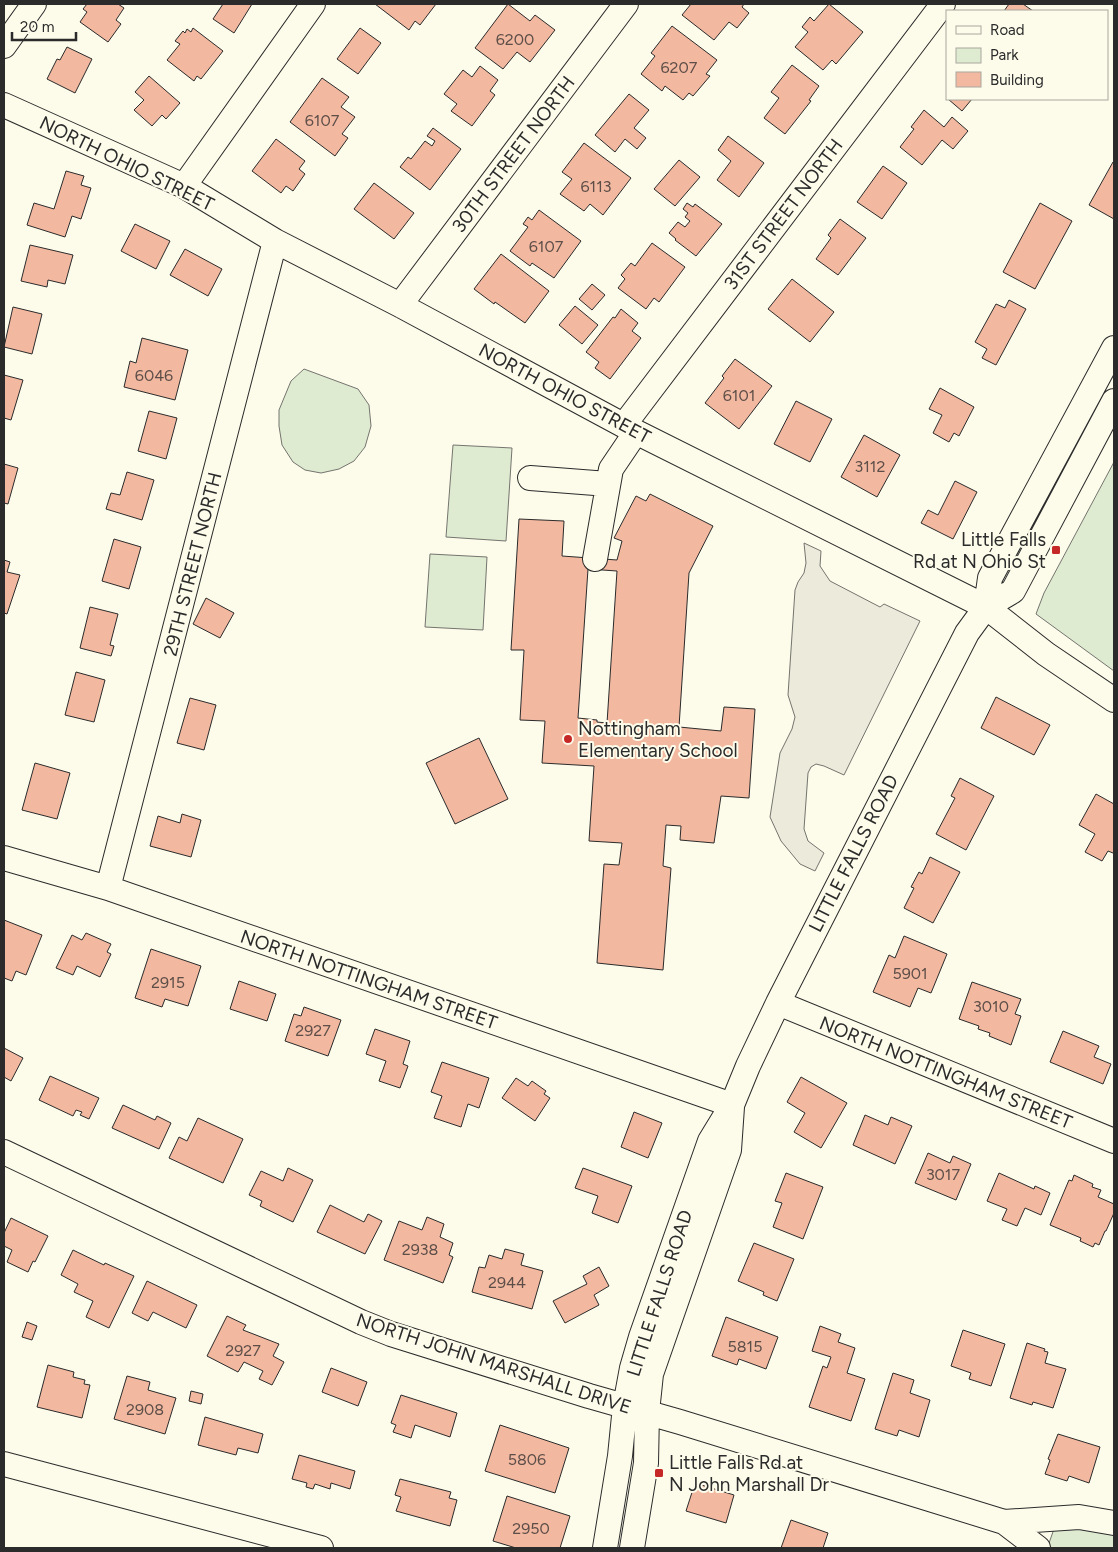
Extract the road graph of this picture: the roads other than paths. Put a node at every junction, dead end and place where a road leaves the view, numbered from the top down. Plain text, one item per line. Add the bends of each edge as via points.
1 (34, 4) edge
2 (313, 4) edge
3 (626, 4) edge
4 (943, 4) edge
5 (4, 46) edge
6 (4, 105) edge
7 (184, 186) junction
8 (275, 241) junction
9 (400, 305) junction
10 (1114, 348) edge
11 (1114, 401) edge
12 (1078, 415) junction
13 (630, 428) junction
14 (1108, 429) edge
15 (530, 478) dead end
16 (608, 484) junction
17 (595, 559) dead end
18 (986, 607) junction
19 (1114, 700) edge
20 (4, 858) edge
21 (108, 888) junction
22 (778, 1003) junction
23 (732, 1106) junction
24 (1114, 1141) edge
25 (4, 1152) edge
26 (636, 1409) junction
27 (4, 1464) edge
28 (1004, 1522) junction
29 (1114, 1523) edge
30 (321, 1548) edge
31 (605, 1548) edge
32 (632, 1548) edge
33 (1038, 1548) edge

1 - 5 street
2 - 7 street
3 - 9 street, 30TH STREET NORTH
4 - 13 street, 31ST STREET NORTH
6 - 7 street, NORTH OHIO STREET
7 - 8 street, NORTH OHIO STREET
8 - 9 street, NORTH OHIO STREET
8 - 21 street, 29TH STREET NORTH
9 - 13 street, NORTH OHIO STREET
10 - 12 street, LITTLE FALLS ROAD
11 - 14 street, LITTLE FALLS ROAD
12 - 14 street
12 - 18 street, LITTLE FALLS ROAD via 990,578
13 - 16 street, 31ST STREET NORTH via 611,469
13 - 18 street, NORTH OHIO STREET
14 - 18 street, LITTLE FALLS ROAD via 1013,591
15 - 16 street
16 - 17 street, 31ST STREET NORTH
18 - 19 street, NORTH OHIO STREET via 1046,654
18 - 22 street, LITTLE FALLS ROAD via 967,633
20 - 21 street, NORTH NOTTINGHAM STREET
21 - 23 street, NORTH NOTTINGHAM STREET
22 - 23 street, LITTLE FALLS ROAD
22 - 24 street, NORTH NOTTINGHAM STREET
23 - 26 street, LITTLE FALLS ROAD via 729,1150
25 - 26 street, NORTH JOHN MARSHALL DRIVE via 361,1322
26 - 28 street, NORTH JOHN MARSHALL DRIVE
26 - 31 street, LITTLE FALLS ROAD via 620,1451
26 - 32 street, LITTLE FALLS ROAD via 646,1463
27 - 30 street
28 - 29 street, NORTH JOHN MARSHALL DRIVE via 1079,1517
28 - 33 street, NORTH JOHN MARSHALL DRIVE

